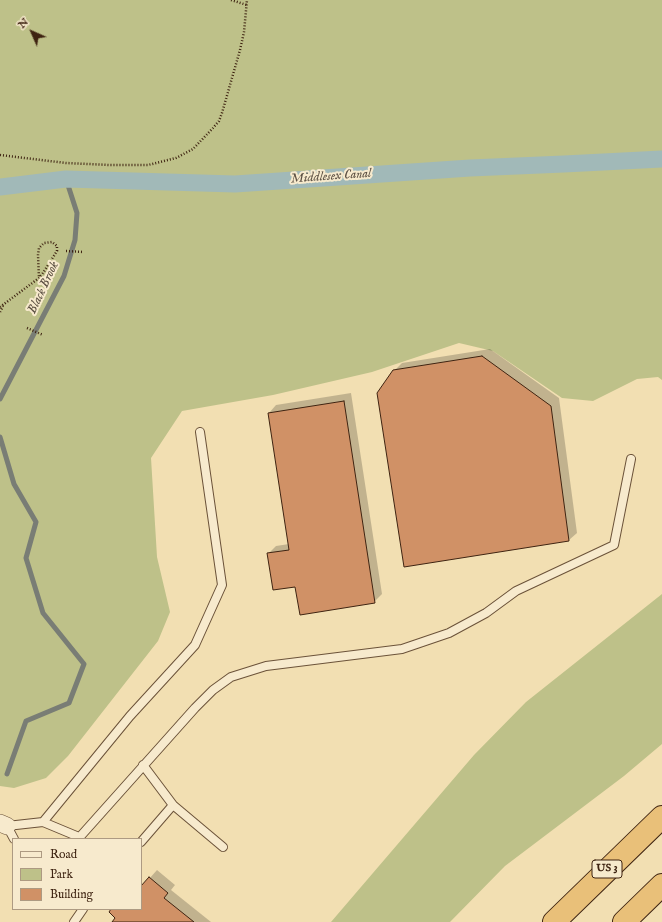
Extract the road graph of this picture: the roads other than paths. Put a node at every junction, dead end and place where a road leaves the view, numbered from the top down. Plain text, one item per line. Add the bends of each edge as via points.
1 (200, 432) dead end
2 (631, 459) dead end
3 (143, 765) junction
4 (173, 805) junction
5 (662, 817) edge
6 (43, 822) junction
7 (7, 830) edge
8 (78, 838) edge
9 (142, 841) edge
10 (223, 847) dead end
11 (662, 885) edge
12 (82, 910) edge
13 (74, 922) edge
14 (554, 922) edge
15 (624, 922) edge

1 - 6 lane via 222,584 195,645 130,716
2 - 3 lane via 614,546 516,591 486,613 449,633 402,648 266,666 231,676 213,690
3 - 4 lane
3 - 8 lane
4 - 9 lane
4 - 10 lane
5 - 14 highway, US 3
6 - 7 lane
6 - 8 lane
11 - 15 highway
12 - 13 lane

